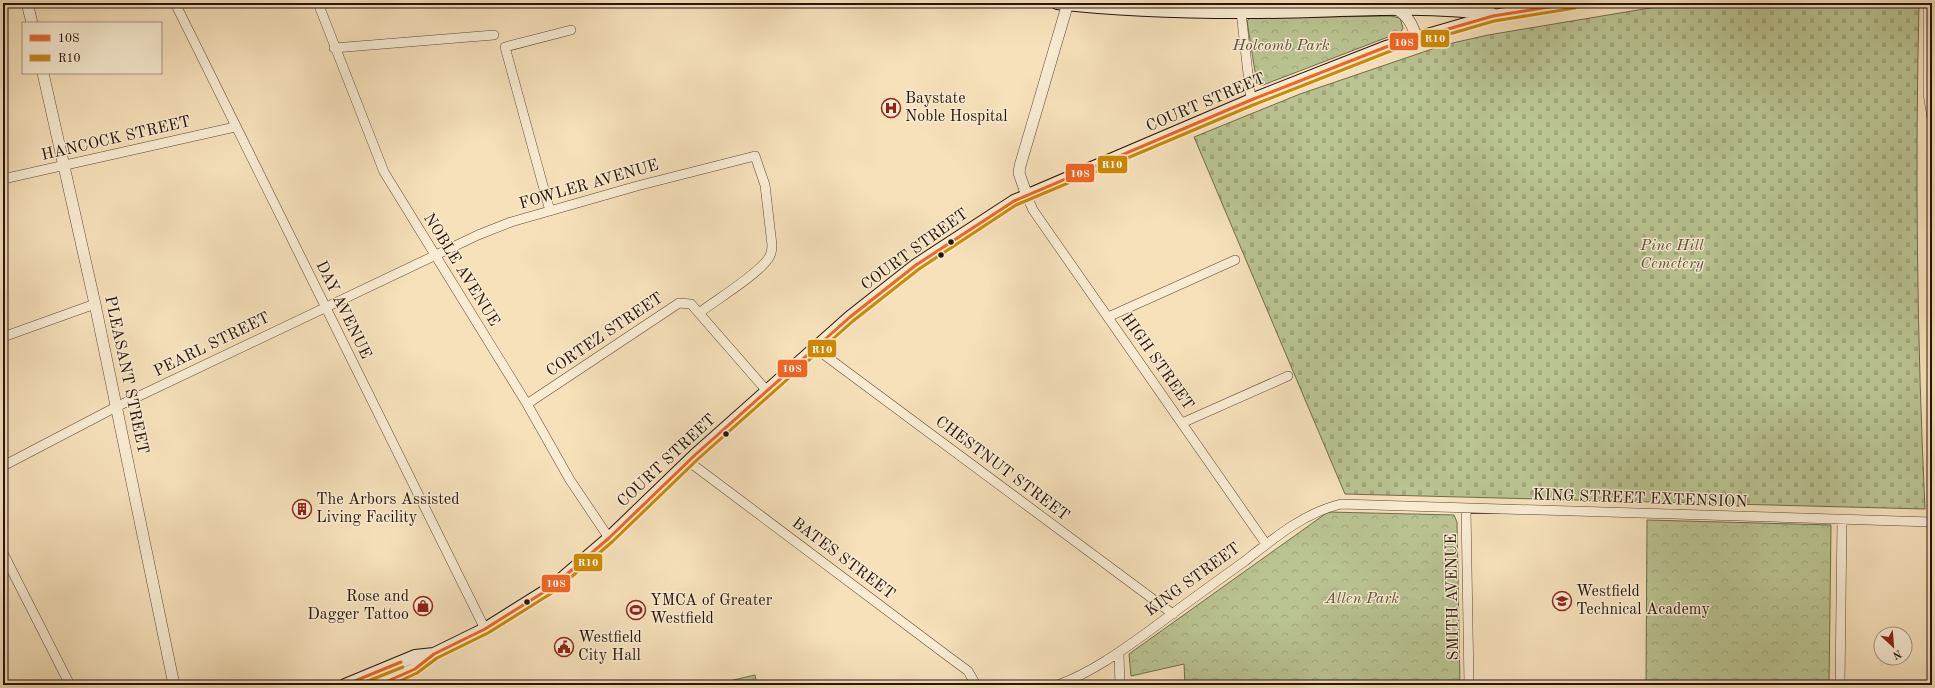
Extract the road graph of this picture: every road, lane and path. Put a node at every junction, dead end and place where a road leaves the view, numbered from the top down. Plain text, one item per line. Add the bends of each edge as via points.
1 (27, 3) edge
2 (175, 3) edge
3 (318, 3) edge
4 (1064, 3) edge
5 (1574, 3) edge
6 (1928, 3) edge
7 (1550, 5) edge
8 (1233, 9) edge
9 (1396, 9) junction
10 (1499, 14) junction
11 (32, 22) edge
12 (571, 30) dead end
13 (494, 35) dead end
14 (1416, 38) junction
15 (334, 48) junction
16 (43, 74) edge
17 (1251, 100) junction
18 (1932, 118) edge
19 (235, 127) junction
20 (64, 165) junction
21 (3, 179) edge
22 (1027, 196) junction
23 (550, 211) junction
24 (436, 256) junction
25 (1235, 260) dead end
26 (95, 304) junction
27 (325, 308) junction
28 (699, 313) junction
29 (1108, 317) junction
30 (3, 337) edge
31 (815, 348) junction
32 (1288, 376) dead end
33 (766, 390) junction
34 (527, 404) junction
35 (116, 407) junction
36 (1182, 423) junction
37 (688, 461) junction
38 (3, 466) edge
39 (1347, 504) joint
40 (1466, 509) junction
41 (1842, 519) junction
42 (1932, 522) edge
43 (609, 538) junction
44 (1266, 544) junction
45 (3, 553) edge
46 (1172, 614) junction
47 (485, 629) junction
48 (434, 654) junction
49 (1119, 654) junction
50 (70, 685) edge
51 (174, 685) edge
52 (345, 685) edge
53 (379, 685) edge
54 (976, 685) edge
55 (1058, 685) edge
56 (1120, 685) edge
57 (1469, 685) edge
58 (1840, 685) edge

1 - 11 street
2 - 19 street, DAY AVENUE
3 - 15 street, NOBLE AVENUE
4 - 8 main road via 1173,11
4 - 22 street via 1020,166 1019,173
5 - 7 main road
6 - 18 street via 1928,94
7 - 10 main road
8 - 9 main road
8 - 17 street
9 - 10 main road via 1452,9
9 - 14 street via 1409,19
10 - 14 main road, COURT STREET
12 - 23 street via 505,47
13 - 15 street
14 - 17 main road, COURT STREET via 1386,47
15 - 24 street, NOBLE AVENUE via 384,172
16 - 20 street, PLEASANT STREET
17 - 22 main road, COURT STREET
19 - 20 street, HANCOCK STREET
19 - 27 street, DAY AVENUE
20 - 21 street, HANCOCK STREET
20 - 26 street, PLEASANT STREET
22 - 29 street, HIGH STREET via 1033,210
22 - 31 main road, COURT STREET via 994,214 916,265
23 - 24 street, FOWLER AVENUE via 478,235
23 - 28 street, FOWLER AVENUE via 755,156 764,185 769,215 772,244 768,260
24 - 27 street, PEARL STREET
24 - 34 street, NOBLE AVENUE
25 - 29 street
26 - 30 street
26 - 35 street, PLEASANT STREET
27 - 35 street, PEARL STREET
27 - 47 street, DAY AVENUE
28 - 33 street, CORTEZ STREET
28 - 34 street, CORTEZ STREET via 690,304 679,303
29 - 36 street, HIGH STREET
31 - 33 main road, COURT STREET
31 - 46 street, CHESTNUT STREET
32 - 36 street
33 - 37 main road, COURT STREET
34 - 43 street, NOBLE AVENUE via 570,480
35 - 38 street, PEARL STREET
35 - 51 street, PLEASANT STREET
36 - 44 street, HIGH STREET
37 - 43 main road, COURT STREET
37 - 54 street, BATES STREET via 968,671
39 - 40 street, KING STREET EXTENSION
39 - 44 street, KING STREET via 1318,511
40 - 41 street, KING STREET EXTENSION
40 - 57 street, SMITH AVENUE
41 - 42 street, KING STREET EXTENSION
41 - 58 street
43 - 47 main road, COURT STREET via 552,587
44 - 46 street, KING STREET
45 - 50 street
46 - 49 street, KING STREET
47 - 48 main road, COURT STREET
48 - 52 main road, COURT STREET via 415,656
48 - 53 main road, COURT STREET via 416,669
49 - 55 street, KING STREET via 1083,675
49 - 56 street

